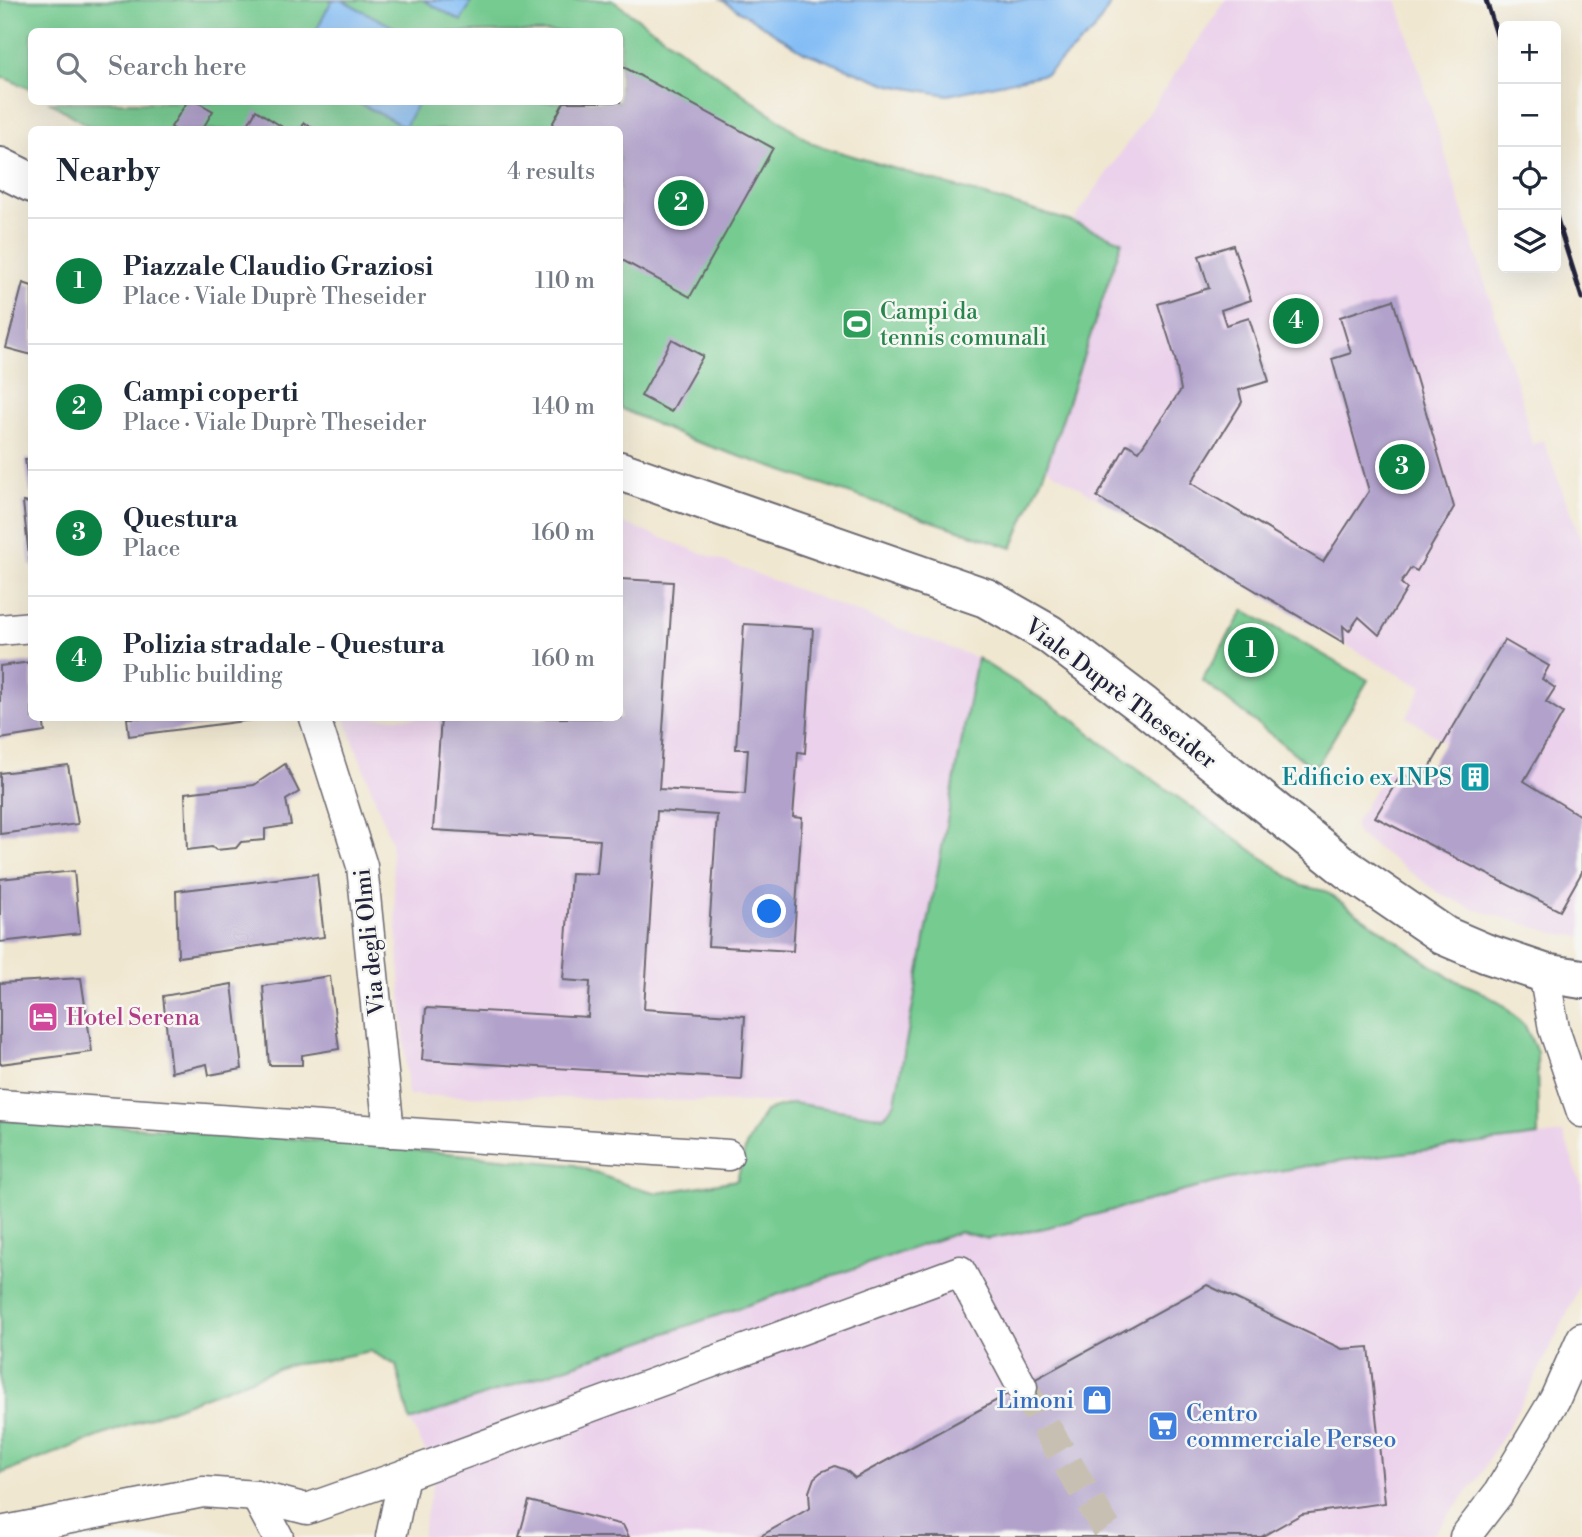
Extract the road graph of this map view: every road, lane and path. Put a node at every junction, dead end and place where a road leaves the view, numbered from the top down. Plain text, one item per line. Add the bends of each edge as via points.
1 (0, 167) edge
2 (28, 181) edge
3 (623, 472) edge
4 (28, 627) edge
5 (0, 630) edge
6 (316, 721) edge
7 (1347, 869) junction
8 (1582, 953) edge
9 (1544, 973) junction
10 (1582, 979) edge
11 (0, 1105) edge
12 (1582, 1112) edge
13 (389, 1132) junction
14 (728, 1154) dead end
15 (1582, 1338) edge
16 (1022, 1387) tunnel mouth
17 (404, 1475) junction
18 (256, 1496) junction
19 (0, 1532) edge
20 (278, 1537) edge
21 (391, 1537) edge
22 (1465, 1537) edge

1 - 2 street
3 - 7 street, Viale Duprè Theseider via 986,598 1049,634
4 - 5 street
6 - 13 street, Via degli Olmi via 362,866
7 - 8 street via 1470,928
7 - 9 street, Viale Duprè Theseider via 1445,936
9 - 10 street, Viale Duprè Theseider
9 - 12 street via 1554,1029
11 - 13 street
13 - 14 street
15 - 22 street via 1555,1399 1498,1494
16 - 17 street via 960,1271
17 - 18 street via 307,1508
17 - 21 street
18 - 19 street via 203,1492
18 - 20 street

